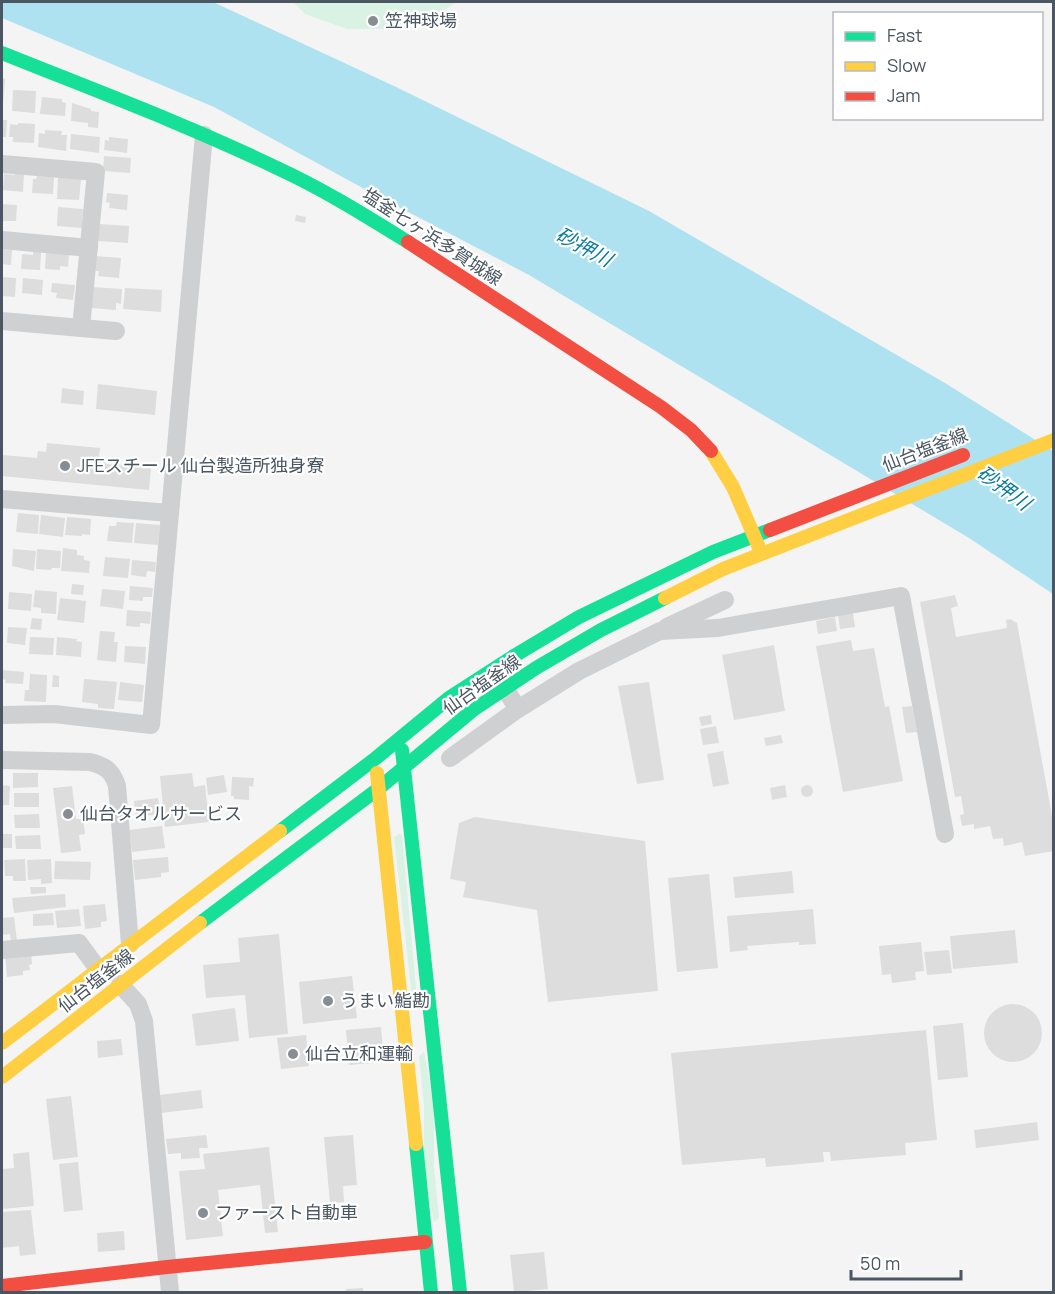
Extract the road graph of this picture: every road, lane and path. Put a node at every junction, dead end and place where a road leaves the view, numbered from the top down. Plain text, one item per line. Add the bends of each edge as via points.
1 (2, 53) edge
2 (204, 135) junction
3 (2, 164) edge
4 (2, 240) edge
5 (89, 248) junction
6 (2, 321) edge
7 (81, 328) junction
8 (116, 331) dead end
9 (1053, 440) edge
10 (978, 450) dead end
11 (2, 499) edge
12 (169, 513) junction
13 (754, 535) junction
14 (761, 554) junction
15 (724, 600) dead end
16 (660, 631) junction
17 (505, 689) junction
18 (518, 709) junction
19 (2, 715) edge
20 (401, 736) junction
21 (376, 758) junction
22 (450, 758) dead end
23 (2, 760) edge
24 (404, 768) junction
25 (378, 789) junction
26 (945, 834) dead end
27 (130, 944) junction
28 (2, 950) edge
29 (98, 969) junction
30 (120, 984) junction
31 (433, 1040) junction
32 (2, 1043) edge
33 (405, 1043) junction
34 (2, 1077) edge
35 (454, 1234) junction
36 (425, 1242) junction
37 (167, 1267) junction
38 (2, 1286) edge
39 (170, 1293) edge
40 (431, 1293) edge
41 (460, 1293) edge

1 - 2 main road, 塩釜七ヶ浜多賀城線
2 - 12 street
2 - 13 main road, 塩釜七ヶ浜多賀城線 via 348,205 661,407 692,431 711,453 728,477
3 - 5 street via 96,172
4 - 5 street
5 - 7 street
6 - 7 street
7 - 8 street
9 - 14 main road, 仙台塩釜線
10 - 13 main road, 仙台塩釜線
11 - 12 street
12 - 19 street via 151,725 54,714
13 - 14 main road, 塩釜七ヶ浜多賀城線
13 - 20 main road, 仙台塩釜線 via 579,617 449,698
14 - 17 main road, 仙台塩釜線 via 600,630
15 - 16 street
16 - 18 street via 579,671
16 - 26 street via 718,628 901,596
17 - 18 street
17 - 24 main road, 仙台塩釜線 via 473,710
18 - 22 street
20 - 21 main road, 仙台塩釜線
20 - 24 main road
21 - 25 main road
21 - 27 main road, 仙台塩釜線
23 - 27 street via 90,762 104,765 113,774
24 - 25 main road, 仙台塩釜線
24 - 31 main road
25 - 30 main road, 仙台塩釜線
25 - 33 main road
27 - 29 main road, 仙台塩釜線
28 - 29 street via 79,943
29 - 32 main road, 仙台塩釜線
30 - 34 main road, 仙台塩釜線
30 - 37 street via 138,1004 144,1021
31 - 33 street
31 - 35 main road
33 - 36 main road
35 - 36 street
35 - 41 main road
36 - 37 main road
36 - 40 main road
37 - 38 main road
37 - 39 street

